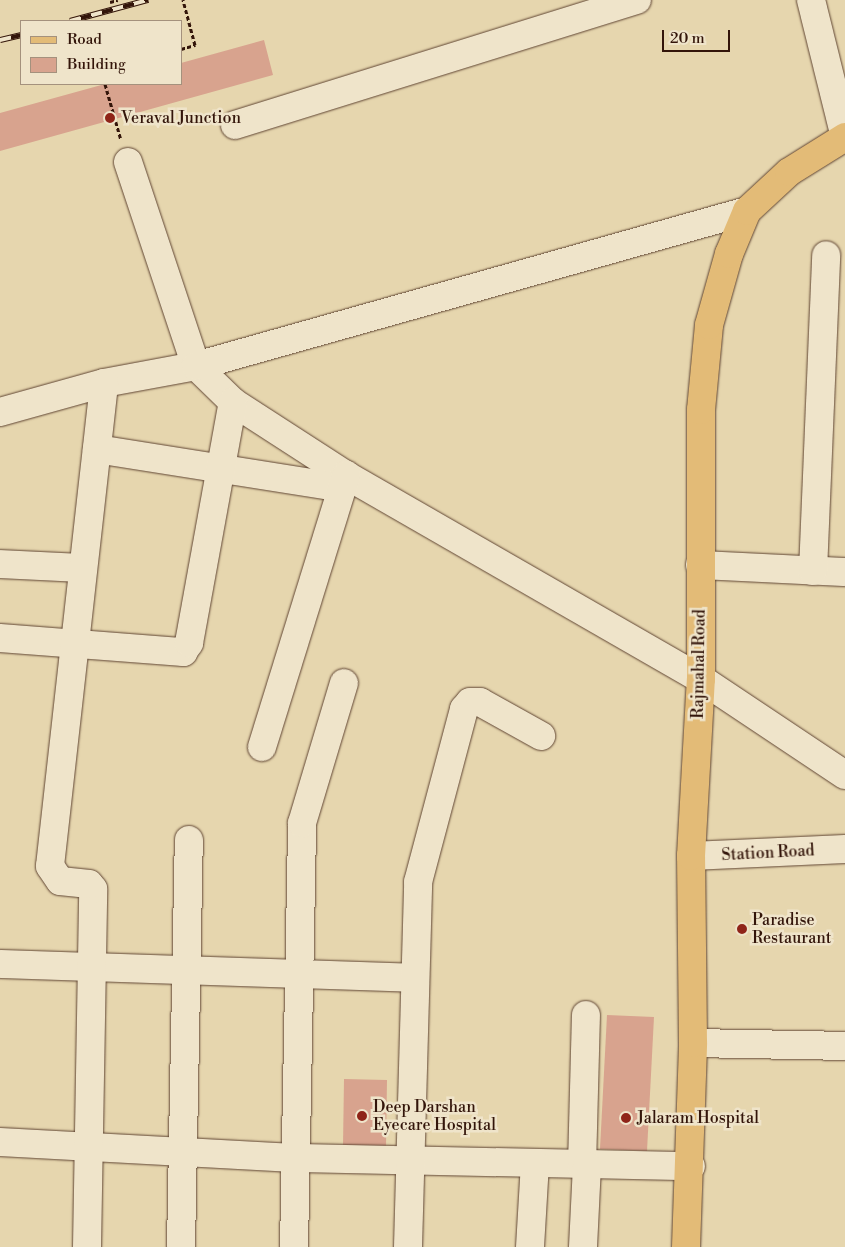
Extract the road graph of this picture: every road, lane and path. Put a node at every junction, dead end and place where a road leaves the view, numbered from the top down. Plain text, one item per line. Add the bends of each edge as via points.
1 (118, 0) edge
2 (183, 0) edge
3 (637, 0) edge
4 (811, 0) edge
5 (110, 2) dead end
6 (182, 50) edge
7 (105, 85) edge
8 (235, 125) dead end
9 (845, 137) edge
10 (128, 162) joint
11 (747, 211) junction
12 (826, 255) dead end
13 (196, 366) junction
14 (104, 383) junction
15 (233, 402) junction
16 (0, 412) edge
17 (97, 448) junction
18 (221, 468) junction
19 (344, 482) junction
20 (0, 564) edge
21 (700, 565) junction
22 (83, 568) junction
23 (813, 571) junction
24 (845, 572) edge
25 (0, 638) edge
26 (74, 644) junction
27 (701, 679) junction
28 (344, 683) dead end
29 (541, 736) dead end
30 (262, 747) dead end
31 (845, 775) edge
32 (189, 840) dead end
33 (845, 849) edge
34 (691, 856) junction
35 (0, 964) edge
36 (91, 970) junction
37 (188, 971) junction
38 (300, 973) junction
39 (413, 978) junction
40 (586, 1015) dead end
41 (693, 1043) junction
42 (845, 1046) edge
43 (0, 1142) edge
44 (89, 1146) junction
45 (184, 1152) junction
46 (299, 1158) junction
47 (412, 1160) junction
48 (535, 1164) junction
49 (585, 1166) junction
50 (691, 1166) junction
51 (87, 1247) edge
52 (181, 1247) edge
53 (294, 1247) edge
54 (408, 1247) edge
55 (530, 1247) edge
56 (583, 1247) edge
57 (686, 1247) edge

1 - 5 path
2 - 6 path via 195,46
3 - 8 street
4 - 9 street
7 - 10 path
9 - 11 main road, Rajmahal Road via 789,172
10 - 13 street
11 - 13 street
11 - 21 main road, Rajmahal Road via 729,254 709,325 701,410
12 - 23 street
13 - 14 street
13 - 15 street
14 - 16 street
14 - 17 street
15 - 18 street
15 - 19 street
17 - 18 street
17 - 22 street
18 - 19 street
18 - 26 street via 189,643 183,652
19 - 27 street
19 - 30 street
20 - 22 street
21 - 23 street
21 - 27 main road, Rajmahal Road
22 - 26 street
23 - 24 street
25 - 26 street
26 - 36 street via 50,866 60,881 89,884 93,889
27 - 31 street
27 - 34 main road, Rajmahal Road
28 - 38 street via 302,822
29 - 39 street via 480,702 470,702 464,709 418,882
32 - 37 street
33 - 34 street, Station Road
34 - 41 main road, Rajmahal Road
35 - 36 street
36 - 37 street
36 - 44 street
37 - 38 street
37 - 45 street
38 - 39 street
38 - 46 street
39 - 47 street
40 - 49 street
41 - 42 street
41 - 50 main road, Rajmahal Road
43 - 44 street
44 - 45 street
44 - 51 street
45 - 46 street
45 - 52 street
46 - 47 street
46 - 53 street
47 - 48 street
47 - 54 street
48 - 49 street
48 - 55 street
49 - 50 street
49 - 56 street
50 - 57 main road, Rajmahal Road

